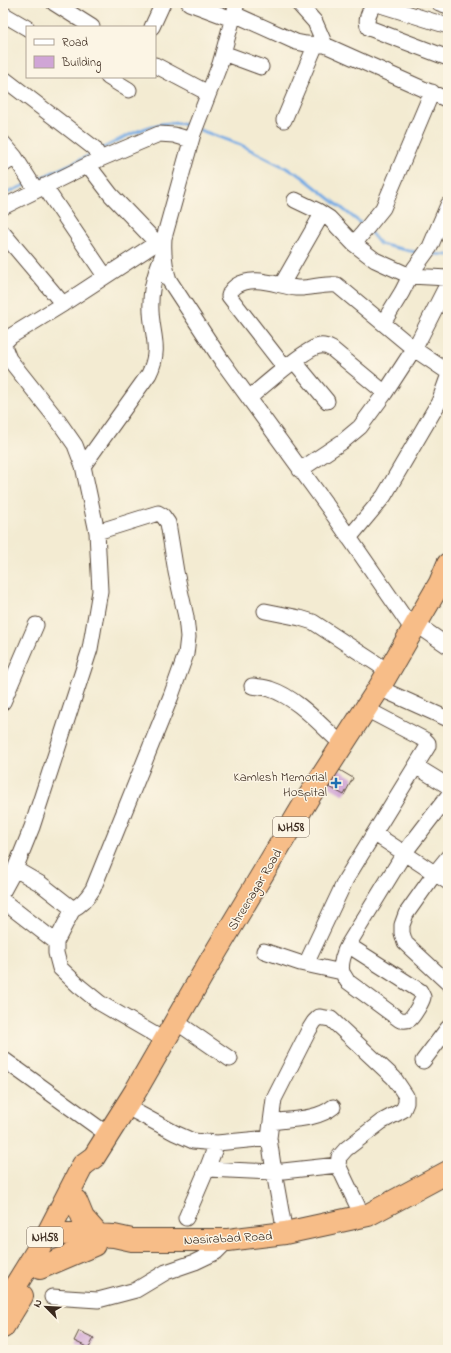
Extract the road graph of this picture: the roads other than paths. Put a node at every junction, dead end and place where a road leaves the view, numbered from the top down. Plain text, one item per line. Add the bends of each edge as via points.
1 (54, 3) edge
2 (162, 3) edge
3 (189, 3) edge
4 (298, 3) edge
5 (374, 3) edge
6 (439, 3) edge
7 (448, 6) edge
8 (234, 12) edge
9 (3, 14) edge
10 (90, 26) edge
11 (152, 26) edge
12 (448, 26) edge
13 (26, 27) edge
14 (321, 44) junction
15 (223, 53) junction
16 (448, 58) edge
17 (156, 66) edge
18 (261, 67) dead end
19 (3, 78) edge
20 (110, 78) edge
21 (129, 90) dead end
22 (432, 92) junction
23 (208, 93) junction
24 (448, 100) edge
25 (284, 120) dead end
26 (194, 132) junction
27 (3, 143) edge
28 (96, 157) junction
29 (9, 161) edge
30 (40, 188) junction
31 (295, 200) dead end
32 (448, 205) edge
33 (3, 207) edge
34 (322, 214) junction
35 (3, 233) edge
36 (363, 234) junction
37 (161, 244) junction
38 (412, 272) junction
39 (105, 276) junction
40 (448, 278) edge
41 (448, 283) edge
42 (282, 284) junction
43 (63, 304) junction
44 (383, 323) junction
45 (414, 349) junction
46 (290, 364) junction
47 (448, 372) edge
48 (448, 377) edge
49 (385, 393) junction
50 (249, 398) junction
51 (327, 402) dead end
52 (83, 466) junction
53 (300, 470) junction
54 (97, 532) junction
55 (349, 538) junction
56 (448, 564) edge
57 (265, 611) dead end
58 (36, 625) dead end
59 (414, 627) junction
60 (448, 646) edge
61 (384, 679) junction
62 (252, 686) dead end
63 (3, 702) edge
64 (366, 709) junction
65 (448, 719) edge
66 (343, 745) junction
67 (417, 767) junction
68 (448, 786) edge
69 (448, 796) edge
70 (375, 834) junction
71 (405, 852) junction
72 (448, 857) edge
73 (15, 869) junction
74 (435, 873) junction
75 (448, 882) edge
76 (3, 891) edge
77 (3, 901) edge
78 (73, 909) junction
79 (56, 942) junction
80 (348, 945) junction
81 (264, 951) dead end
82 (306, 964) junction
83 (342, 972) junction
84 (448, 983) edge
85 (175, 1021) junction
86 (448, 1028) edge
87 (164, 1040) junction
88 (3, 1059) edge
89 (230, 1059) dead end
90 (422, 1061) dead end
91 (130, 1099) junction
92 (333, 1107) dead end
93 (271, 1122) junction
94 (107, 1134) junction
95 (269, 1138) junction
96 (217, 1144) junction
97 (94, 1157) junction
98 (448, 1162) edge
99 (338, 1164) junction
100 (207, 1169) junction
101 (274, 1172) junction
102 (448, 1172) edge
103 (76, 1201) junction
104 (352, 1213) junction
105 (186, 1218) dead end
106 (285, 1233) junction
107 (51, 1239) junction
108 (96, 1240) junction
109 (228, 1240) junction
110 (40, 1268) junction
111 (52, 1297) dead end
112 (5, 1316) edge

1 - 10 street
2 - 11 street
3 - 8 street
4 - 14 street via 315,22
5 - 12 street
5 - 16 street via 367,19 369,28
6 - 7 street
8 - 14 street via 296,42
8 - 15 street
9 - 13 street
14 - 22 street
14 - 25 street
15 - 18 street
15 - 23 street
17 - 23 street
19 - 28 street
20 - 21 street
22 - 24 street
22 - 36 street via 383,208
23 - 26 street
26 - 28 street via 159,134
26 - 37 street
27 - 29 street
28 - 30 street
28 - 37 street via 111,195
29 - 30 street
30 - 33 street
30 - 39 street
31 - 34 street
32 - 38 street via 430,247
34 - 36 street
34 - 42 street
35 - 43 street
36 - 38 street via 375,260
37 - 39 street
37 - 50 street via 169,280
37 - 52 street via 150,302 156,352 154,363 149,374
38 - 40 street
38 - 44 street
39 - 43 street
41 - 45 street
42 - 44 street via 296,288 328,283 337,285
42 - 46 street via 248,281 231,290 229,296
43 - 52 street via 11,336 5,342 5,349 8,359 75,445
44 - 45 street
45 - 47 street
45 - 49 street
46 - 49 street via 318,346 324,345
46 - 50 street
46 - 51 street
48 - 55 street via 439,402 384,496
49 - 53 street via 360,427
50 - 53 street
52 - 54 street
53 - 55 street
54 - 73 street via 100,591 90,650 32,827
54 - 78 street via 158,514 162,516 168,523 188,637 186,654 171,696 93,889
55 - 59 street
56 - 59 highway, Shreenagar Road / NH58
57 - 61 street via 313,622
58 - 63 street
59 - 60 street
59 - 61 highway, Shreenagar Road / NH58
61 - 64 highway, Shreenagar Road / NH58
61 - 65 street
62 - 66 street via 284,695
64 - 66 highway, Shreenagar Road / NH58
64 - 67 street via 428,743
66 - 85 highway, Shreenagar Road / NH58 via 308,798
67 - 68 street
67 - 70 street
69 - 71 street
70 - 71 street
70 - 82 street via 346,879
71 - 74 street
71 - 80 street
72 - 74 street
73 - 76 street
73 - 78 street via 41,884
74 - 75 street
74 - 84 street via 406,914 402,933 405,943
77 - 79 street
78 - 79 street
79 - 87 street via 60,968 79,986 100,1003
80 - 83 street
80 - 83 street via 420,992 422,1001 409,1019 400,1020 347,981
81 - 82 street
82 - 83 street
85 - 87 highway, Shreenagar Road / NH58
85 - 89 street
86 - 90 street
87 - 91 highway, Shreenagar Road / NH58
88 - 94 street
91 - 94 highway, NH58
91 - 96 street via 175,1133 194,1141
92 - 93 street via 319,1115
93 - 95 street
93 - 99 street via 274,1099 311,1026 319,1016 331,1019 394,1078 406,1096 403,1110 381,1122 341,1153
94 - 97 highway, NH58
95 - 96 street
95 - 101 street
96 - 100 street
97 - 103 highway, NH58 via 92,1168
97 - 107 highway, NH58 via 83,1165
98 - 104 highway, Nasirabad Road
99 - 101 street
99 - 104 street
100 - 101 street
100 - 105 street
101 - 106 street
102 - 104 highway, Nasirabad Road via 368,1215
103 - 107 highway, NH58
103 - 108 highway
104 - 106 highway, Nasirabad Road
106 - 109 highway, Nasirabad Road
107 - 108 highway, Nasirabad Road
107 - 110 highway, NH58
107 - 112 highway, NH58
108 - 109 highway, Nasirabad Road via 114,1236 132,1240
108 - 110 highway
109 - 111 street via 216,1252 166,1272 136,1290 98,1300
110 - 112 highway, NH58

